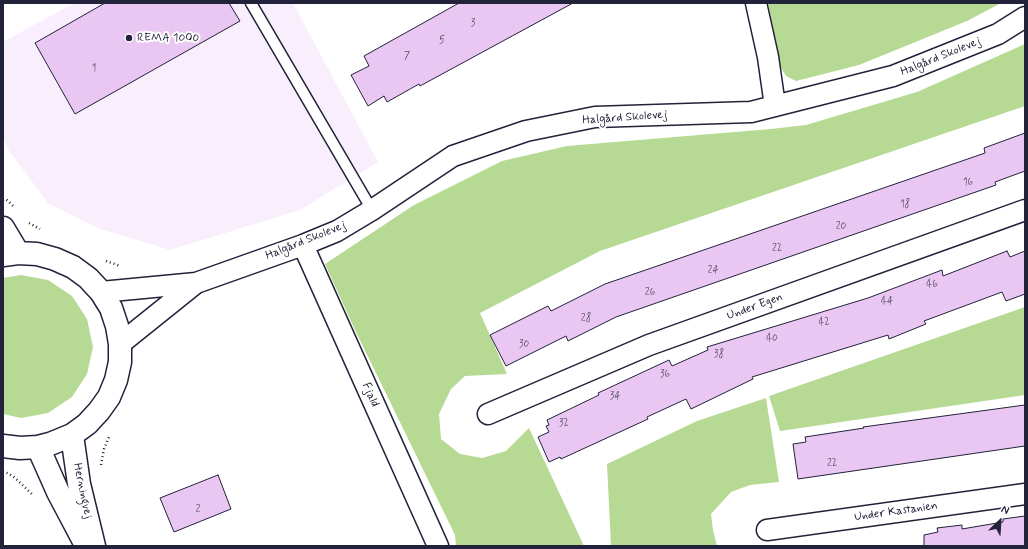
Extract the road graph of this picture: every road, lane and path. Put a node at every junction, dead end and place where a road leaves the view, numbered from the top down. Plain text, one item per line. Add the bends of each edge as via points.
1 (251, 3) edge
2 (756, 3) edge
3 (1025, 17) edge
4 (775, 106) junction
5 (372, 210) junction
6 (1025, 210) edge
7 (3, 228) edge
8 (302, 245) junction
9 (10, 254) edge
10 (196, 283) junction
11 (101, 292) junction
12 (120, 344) junction
13 (488, 414) dead end
14 (72, 435) junction
15 (3, 446) edge
16 (38, 447) junction
17 (1025, 494) edge
18 (767, 530) dead end
19 (86, 546) edge
20 (94, 546) edge
21 (438, 546) edge

1 - 5 lane
2 - 4 street via 768,57
3 - 4 street, Halgård Skolevej via 998,34 894,76
4 - 5 street, Halgård Skolevej via 751,112 595,117 526,131 453,156
5 - 8 street, Halgård Skolevej via 338,231
6 - 13 street, Under Egen via 648,345
7 - 9 main road
8 - 10 street, Halgård Skolevej
8 - 21 street, Fjald
9 - 11 main road via 37,254 56,258 88,278
10 - 11 street, Halgård Skolevej
10 - 12 street, Halgård Skolevej
11 - 12 main road via 111,308
12 - 14 main road via 120,362 109,397 87,424
14 - 16 main road
14 - 20 main road, Herningvej via 79,484
15 - 16 main road
16 - 19 main road, Herningvej
17 - 18 street, Under Kastanien

